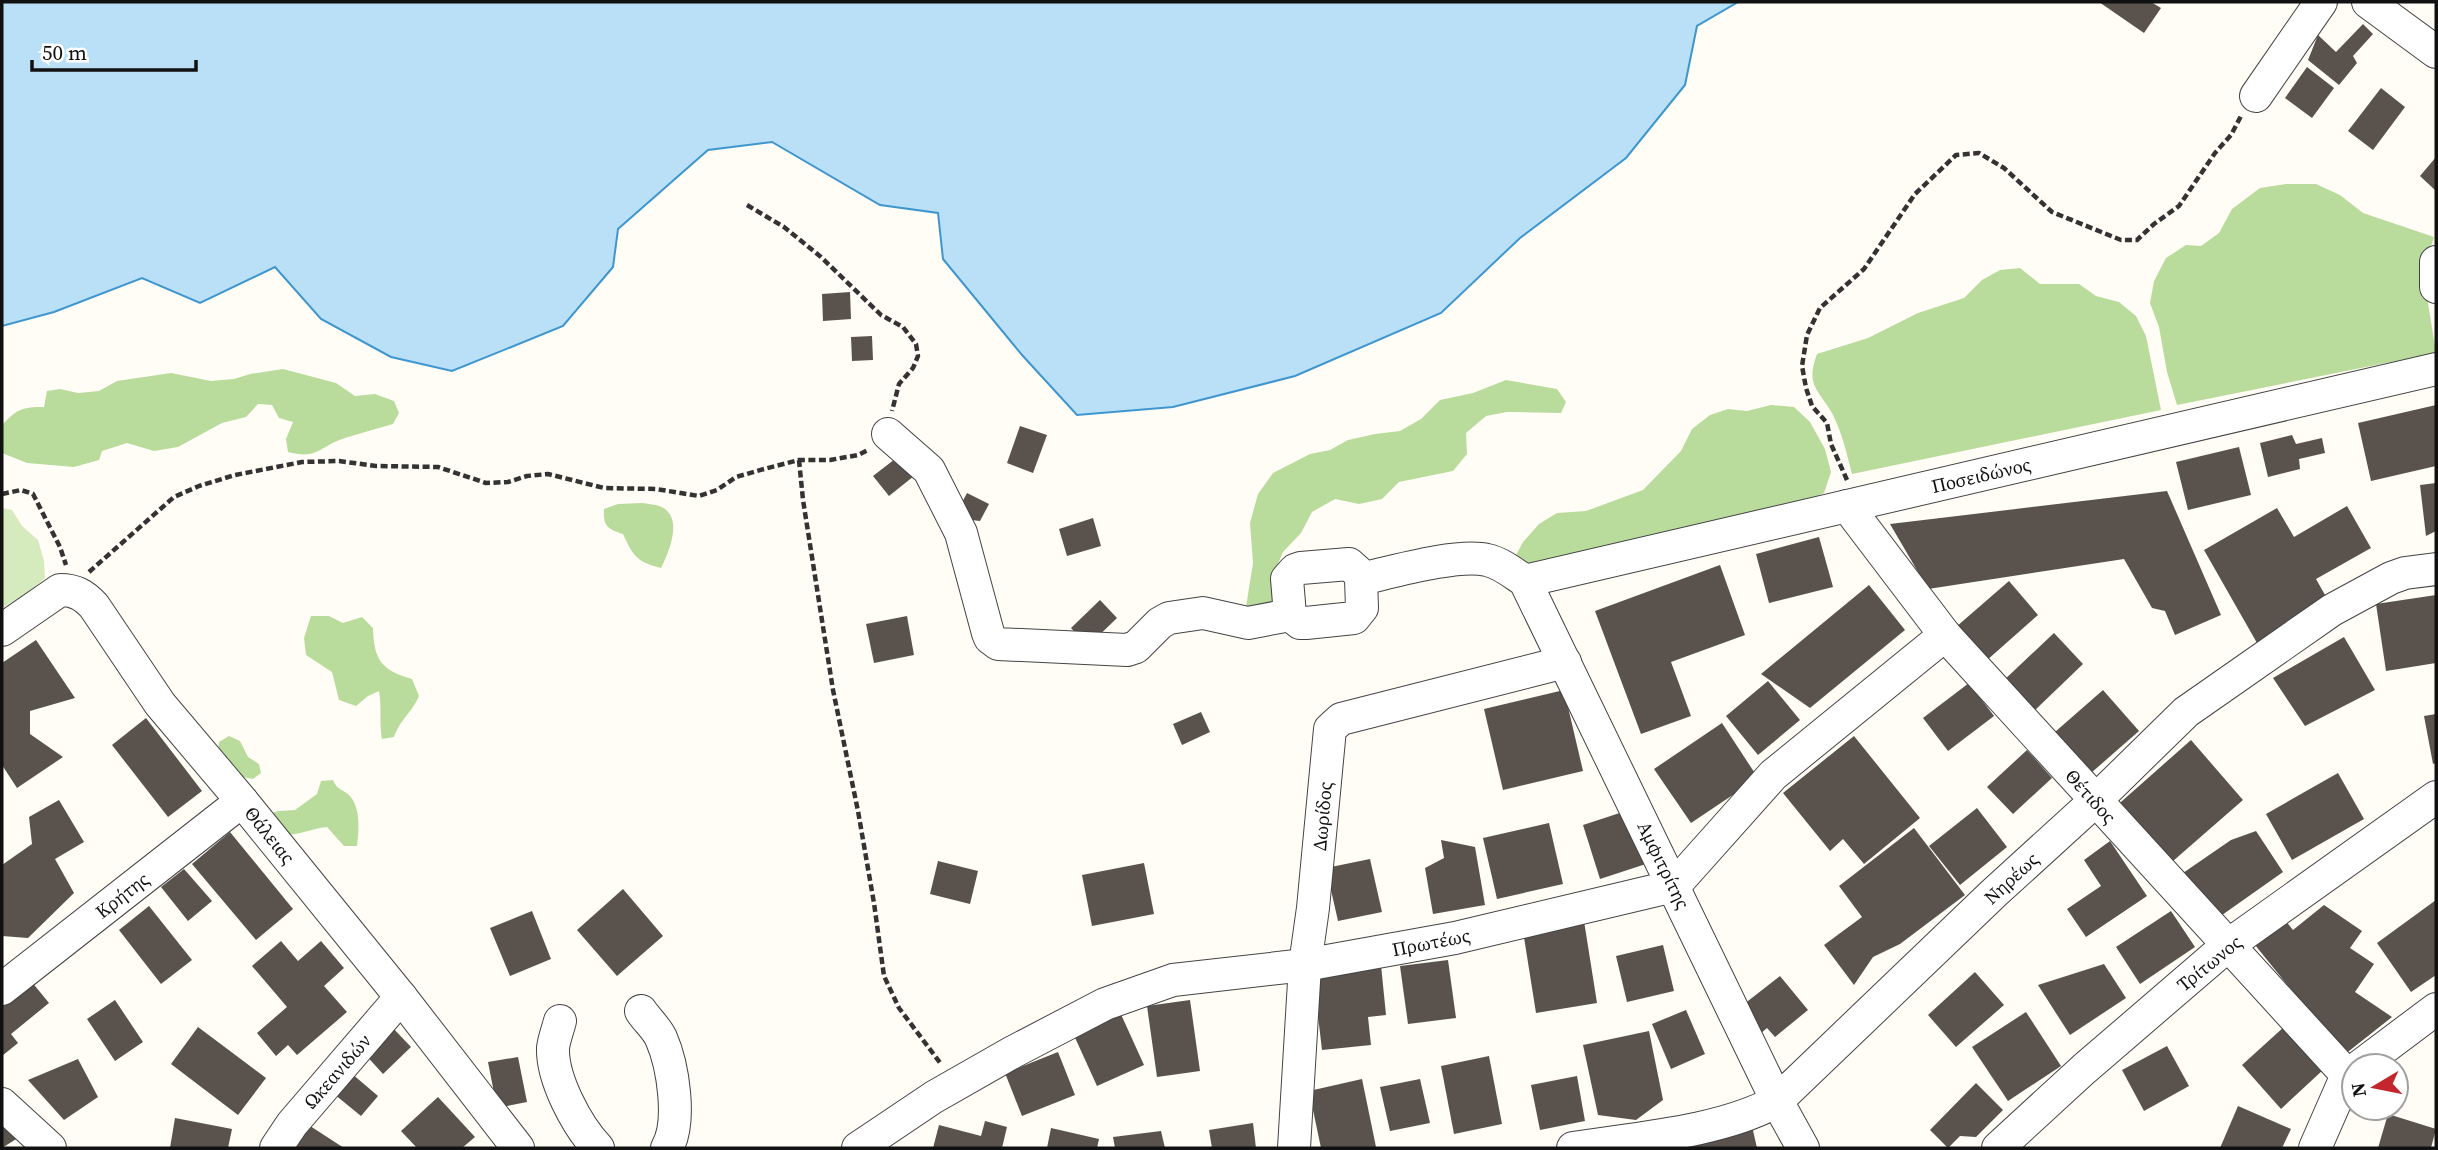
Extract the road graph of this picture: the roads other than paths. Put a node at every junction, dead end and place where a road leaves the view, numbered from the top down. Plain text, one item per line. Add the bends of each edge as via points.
1 (2321, 2) edge
2 (2368, 2) edge
3 (2436, 52) edge
4 (2256, 96) road end
5 (2436, 262) edge
6 (2436, 287) edge
7 (2436, 369) edge
8 (888, 434) road end
9 (1847, 506) junction
10 (2436, 569) edge
11 (1361, 579) junction
12 (1525, 581) junction
13 (1290, 615) junction
14 (2, 630) edge
15 (1945, 635) junction
16 (1565, 662) junction
17 (2436, 797) edge
18 (242, 801) junction
19 (2095, 801) junction
20 (1674, 886) junction
21 (2227, 946) junction
22 (1305, 965) junction
23 (2, 989) edge
24 (401, 997) junction
25 (2436, 1009) edge
26 (641, 1011) dead end
27 (560, 1021) dead end
28 (2378, 1052) edge
29 (2340, 1056) edge
30 (2340, 1098) edge
31 (1777, 1101) junction
32 (2, 1104) edge
33 (50, 1148) edge
34 (276, 1148) edge
35 (518, 1148) edge
36 (598, 1148) edge
37 (667, 1148) edge
38 (858, 1148) edge
39 (1294, 1148) edge
40 (1573, 1148) edge
41 (1803, 1148) edge
42 (1998, 1148) edge
43 (2315, 1148) edge

1 - 4 street
2 - 3 street
5 - 6 street
7 - 9 street, Ποσειδώνος
8 - 13 street via 929,470 961,533 988,633 998,644 1132,649 1169,618 1203,613 1248,623
9 - 12 street, Ποσειδώνος
9 - 15 street, Θέτιδος
10 - 19 street, Νηρέως via 2391,578 2297,633 2186,712
11 - 12 street via 1462,558 1497,562
11 - 13 street via 1362,608 1354,618 1300,623
11 - 13 street via 1349,564 1295,570 1286,586
12 - 16 street, Αμφιτρίτης
14 - 18 street, Θάλειας via 60,590 85,596 160,704
15 - 19 street, Θέτιδος
15 - 20 street via 1773,775
16 - 20 street, Αμφιτρίτης
16 - 22 street, Δωρίδος via 1333,724
17 - 21 street, Τρίτωνος
18 - 23 street, Κρήτης
18 - 24 street, Θάλειας
19 - 21 street, Θέτιδος
19 - 31 street, Νηρέως
20 - 22 street, Πρωτέως via 1455,938
20 - 31 street, Αμφιτρίτης
21 - 29 street, Θέτιδος
21 - 42 street, Τρίτωνος
22 - 38 street, Πρωτέως via 1172,980 1105,1004 957,1084
22 - 39 street, Δωρίδος
24 - 34 street, Ωκεανιδών
24 - 35 street, Θάλειας
25 - 28 street
26 - 37 street via 660,1036 675,1094
27 - 36 street via 553,1048 560,1083 571,1111
30 - 43 street
31 - 40 street, Νηρέως via 1755,1114 1697,1128
31 - 41 street, Αμφιτρίτης
32 - 33 street

